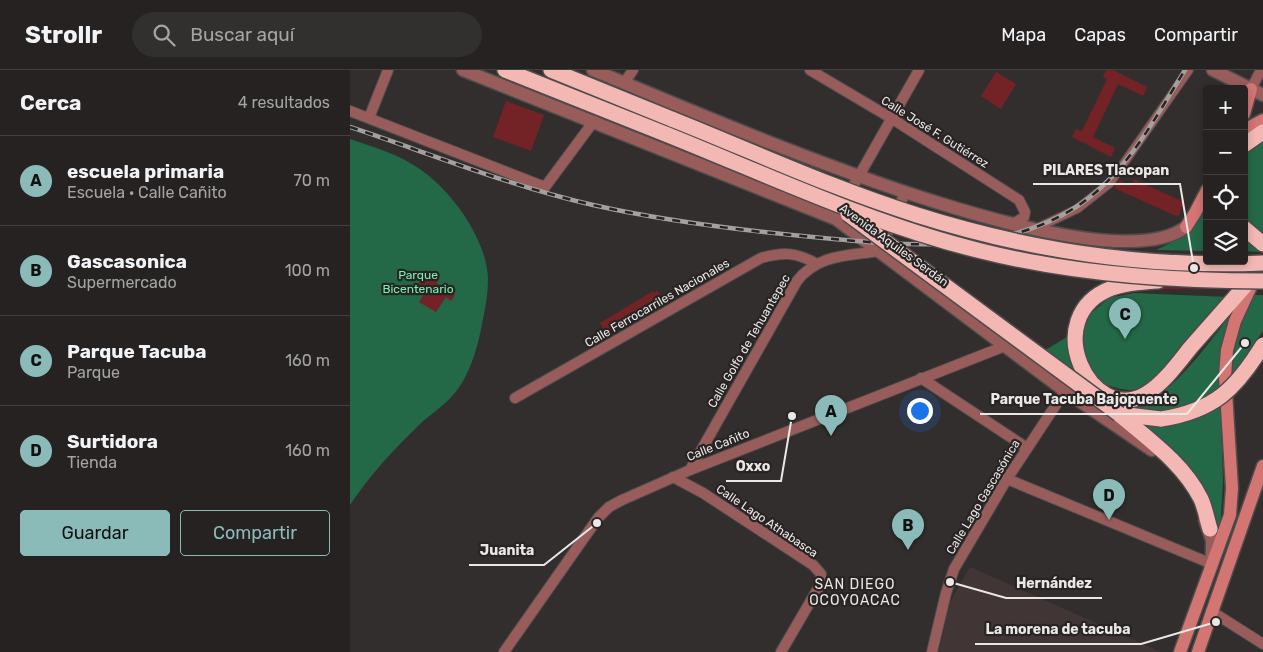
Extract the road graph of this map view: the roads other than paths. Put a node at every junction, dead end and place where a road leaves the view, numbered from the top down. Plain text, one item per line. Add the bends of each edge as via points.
1 (388, 70) edge
2 (463, 70) edge
3 (505, 70) edge
4 (551, 70) edge
5 (593, 70) edge
6 (633, 70) edge
7 (810, 70) edge
8 (919, 70) edge
9 (1189, 70) edge
10 (1213, 70) edge
11 (1261, 70) edge
12 (624, 82) junction
13 (1251, 89) junction
14 (1263, 95) edge
15 (1248, 100) edge
16 (350, 111) edge
17 (369, 118) junction
18 (891, 118) junction
19 (1263, 120) edge
20 (594, 121) junction
21 (1248, 128) edge
22 (1263, 132) edge
23 (1248, 142) edge
24 (857, 176) junction
25 (905, 193) junction
26 (1203, 198) edge
27 (829, 199) junction
28 (836, 219) junction
29 (1014, 224) junction
30 (1186, 227) joint
31 (1035, 229) junction
32 (1248, 231) edge
33 (1263, 244) edge
34 (879, 251) junction
35 (815, 262) junction
36 (1262, 269) edge
37 (1174, 280) junction
38 (1234, 280) junction
39 (1263, 286) edge
40 (1263, 345) edge
41 (1005, 346) junction
42 (921, 378) junction
43 (1065, 391) junction
44 (515, 398) dead end
45 (1119, 414) junction
46 (1027, 448) junction
47 (1263, 466) edge
48 (690, 470) junction
49 (673, 477) junction
50 (1007, 479) junction
51 (1259, 490) edge
52 (1210, 529) junction
53 (1212, 564) junction
54 (1211, 611) junction
55 (1263, 644) edge
56 (504, 652) edge
57 (781, 652) edge
58 (932, 652) edge
59 (1180, 652) edge
60 (1198, 652) edge

1 - 17 street
2 - 20 street, Avenida Aquiles Serdán
3 - 27 highway, Avenida Aquiles Serdán, bridge
4 - 36 highway, Avenida Aquiles Serdán, bridge via 880,202 991,236 1101,257
5 - 12 street
6 - 12 street
7 - 18 street, Calle José F. Gutiérrez
8 - 18 street
9 - 31 street via 1110,183 1077,209
10 - 13 street
11 - 13 street
12 - 24 street
13 - 14 street
13 - 15 main road
16 - 17 street
17 - 20 street via 545,187
18 - 24 street
18 - 29 street, Calle José F. Gutiérrez via 1019,200 1024,217
19 - 21 main road
20 - 28 street, Avenida Aquiles Serdán
22 - 23 highway
24 - 25 street
24 - 28 street
25 - 29 street
25 - 34 street
26 - 30 main road
27 - 37 highway, Avenida Aquiles Serdán, bridge via 912,231 981,252 1100,273
27 - 45 highway, bridge
28 - 34 street, Avenida Aquiles Serdán
29 - 31 street
30 - 31 street via 1164,238 1135,242 1068,236
32 - 33 highway
34 - 35 street
34 - 41 street, Avenida Aquiles Serdán
35 - 44 street, Calle Ferrocarriles Nacionales via 800,254 784,253 761,258
35 - 48 street, Calle Golfo de Tehuantepec via 797,280
36 - 37 highway, bridge via 1146,394 1122,399 1109,395 1091,382 1075,351 1074,335 1084,308 1094,298 1119,286
36 - 38 highway, Avenida Aquiles Serdán, bridge
36 - 53 main road via 1235,321 1227,350 1225,376 1232,488 1230,515
37 - 38 highway, Avenida Aquiles Serdán, bridge
38 - 39 highway, bridge
40 - 45 highway, bridge via 1246,374 1214,402 1192,412 1161,419
41 - 42 street, Calle Cañito
41 - 43 street, Avenida Aquiles Serdán
42 - 46 street
42 - 48 street, Calle Cañito
43 - 46 street, Calle Lago Gascasónica
43 - 52 street, Avenida Aquiles Serdán via 1161,457 1188,486
45 - 52 highway via 1184,474 1201,499
46 - 50 street, Calle Lago Gascasónica
47 - 51 main road
48 - 49 street, Calle Cañito
49 - 56 street, Calle Cañito via 609,507 598,518
49 - 57 street, Calle Lago Athabasca via 813,565 821,574 820,584
50 - 53 street
50 - 58 street, Calle Lago Gascasónica via 954,569
51 - 54 main road
52 - 53 street, Avenida Aquiles Serdán
53 - 59 main road
54 - 55 street
54 - 60 main road

